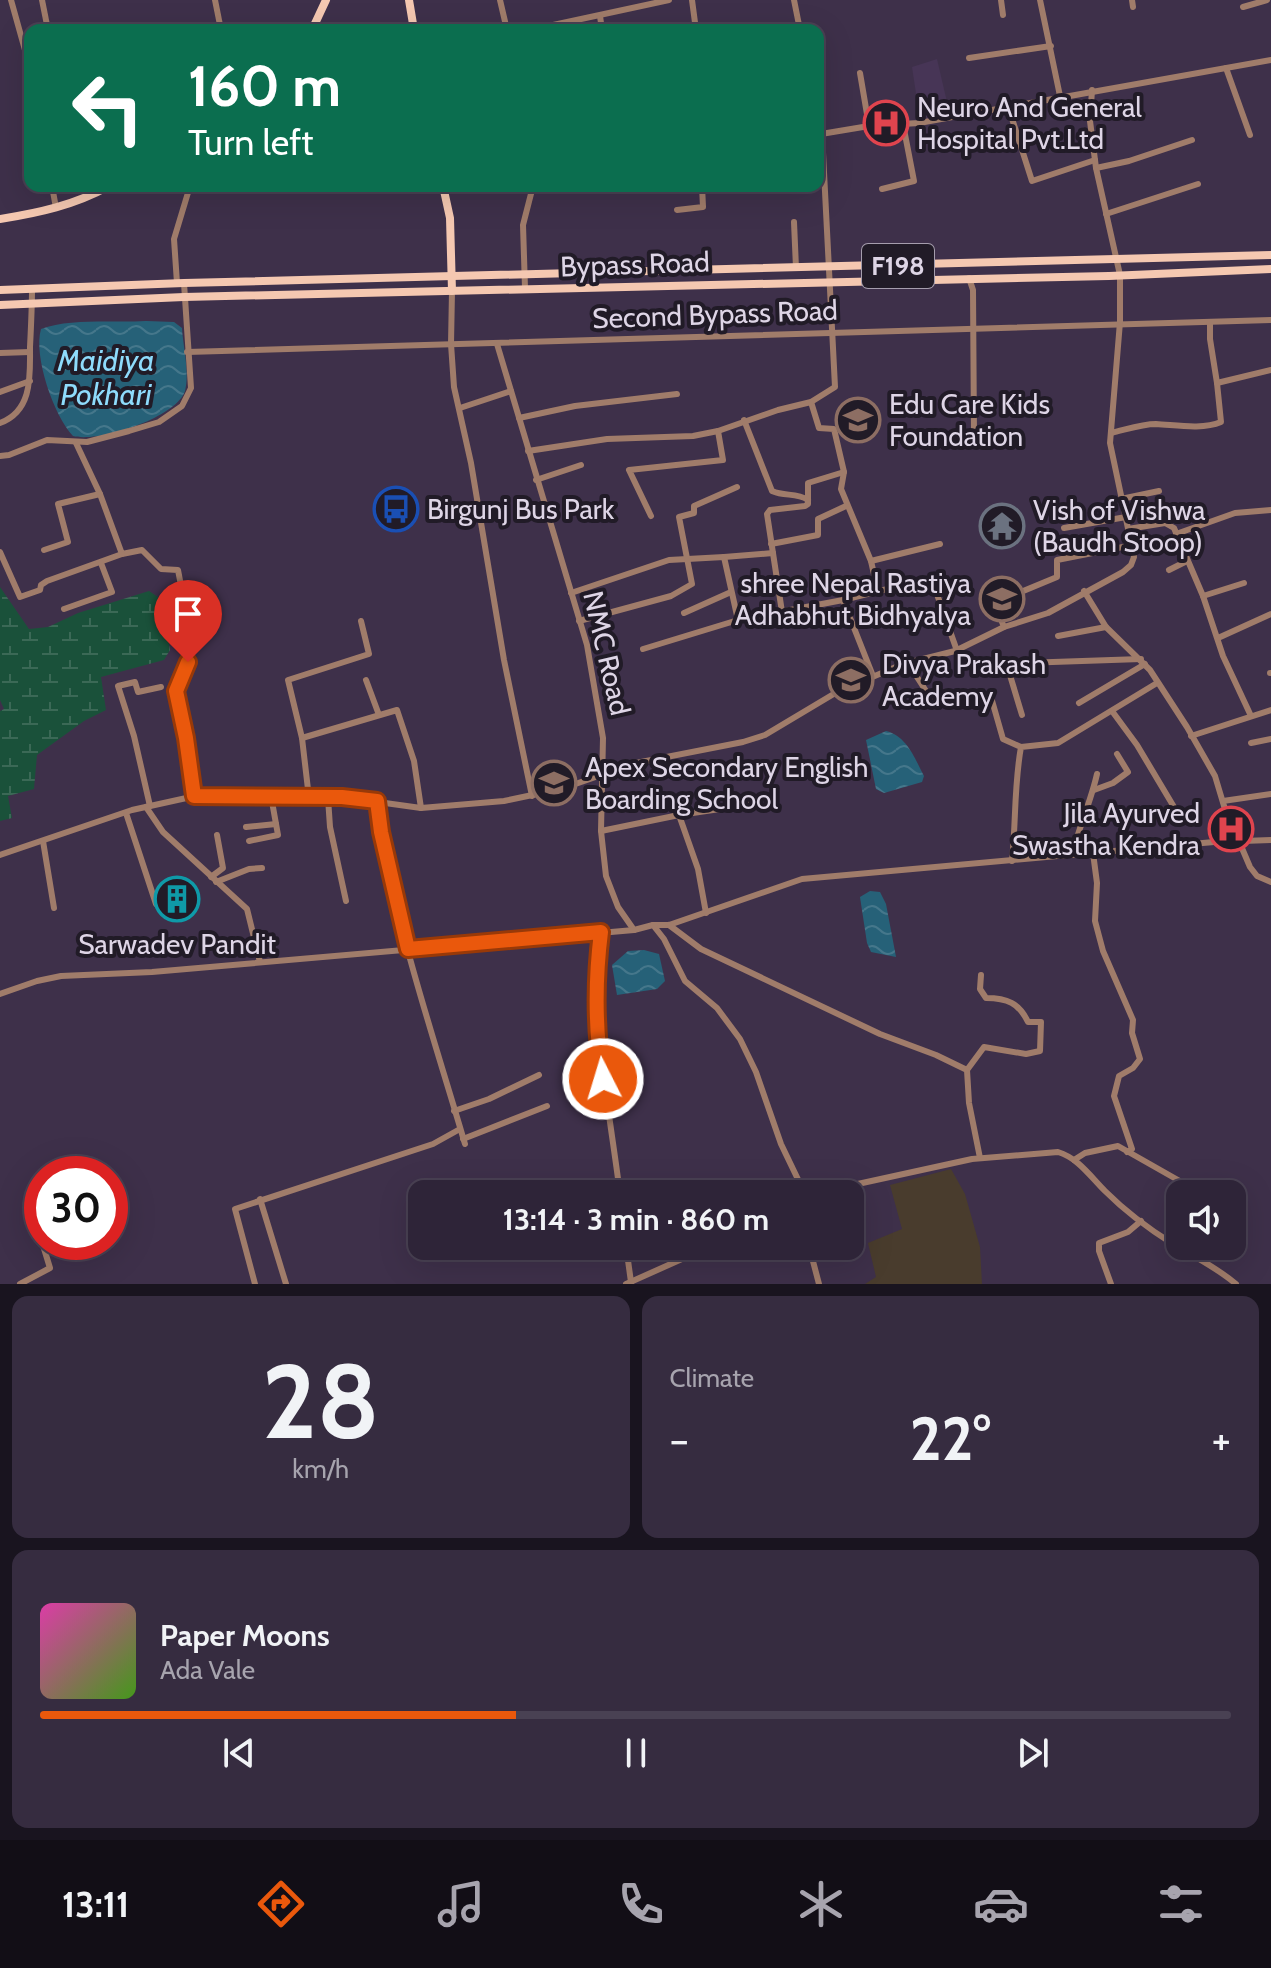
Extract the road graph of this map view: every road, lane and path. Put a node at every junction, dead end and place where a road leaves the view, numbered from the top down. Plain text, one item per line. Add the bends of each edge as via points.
1 (11, 0) edge
2 (42, 0) edge
3 (215, 0) edge
4 (326, 0) edge
5 (409, 0) edge
6 (500, 0) edge
7 (669, 0) edge
8 (692, 0) edge
9 (794, 0) edge
10 (1001, 0) edge
11 (1040, 0) edge
12 (1267, 0) edge
13 (1243, 7) dead end
14 (1003, 15) dead end
15 (600, 16) junction
16 (47, 24) edge
17 (220, 24) edge
18 (315, 24) edge
19 (413, 24) edge
20 (506, 24) edge
21 (560, 24) edge
22 (601, 24) edge
23 (695, 24) edge
24 (799, 24) edge
25 (1051, 46) junction
26 (24, 47) edge
27 (969, 58) dead end
28 (1271, 60) edge
29 (1226, 68) junction
30 (860, 73) dead end
31 (1092, 90) junction
32 (1060, 96) junction
33 (1008, 106) junction
34 (903, 124) junction
35 (869, 126) junction
36 (824, 133) edge
37 (1250, 135) dead end
38 (1192, 140) dead end
39 (1096, 164) junction
40 (824, 182) edge
41 (1198, 184) dead end
42 (882, 189) dead end
43 (53, 192) edge
44 (89, 192) edge
45 (99, 192) edge
46 (188, 192) edge
47 (444, 192) edge
48 (531, 192) edge
49 (702, 192) edge
50 (90, 197) junction
51 (56, 208) junction
52 (677, 210) dead end
53 (1106, 214) junction
54 (0, 218) edge
55 (794, 222) dead end
56 (1271, 255) edge
57 (1226, 256) junction
58 (1117, 259) junction
59 (831, 267) junction
60 (796, 268) junction
61 (1271, 269) edge
62 (1226, 270) junction
63 (524, 275) junction
64 (1120, 275) junction
65 (451, 278) junction
66 (969, 278) junction
67 (830, 280) junction
68 (181, 283) junction
69 (525, 288) junction
70 (32, 289) junction
71 (0, 290) edge
72 (452, 291) junction
73 (184, 297) junction
74 (32, 304) junction
75 (0, 305) edge
76 (1271, 320) edge
77 (1120, 322) junction
78 (1210, 322) junction
79 (973, 327) junction
80 (833, 332) junction
81 (451, 344) junction
82 (497, 344) junction
83 (30, 352) junction
84 (187, 352) junction
85 (0, 353) edge
86 (1271, 370) edge
87 (30, 381) junction
88 (1217, 383) junction
89 (511, 391) junction
90 (0, 392) edge
91 (677, 394) dead end
92 (811, 402) junction
93 (460, 408) junction
94 (519, 418) junction
95 (744, 420) junction
96 (0, 423) edge
97 (718, 431) junction
98 (1111, 433) junction
99 (974, 437) dead end
100 (76, 443) junction
101 (528, 451) junction
102 (0, 456) edge
103 (581, 465) dead end
104 (844, 472) junction
105 (536, 480) junction
106 (737, 487) dead end
107 (1159, 491) dead end
108 (100, 494) junction
109 (1121, 499) junction
110 (808, 500) junction
111 (846, 506) junction
112 (1271, 510) edge
113 (651, 516) dead end
114 (1126, 517) junction
115 (1064, 528) dead end
116 (1128, 529) junction
117 (1176, 534) junction
118 (771, 544) junction
119 (940, 544) dead end
120 (1133, 545) junction
121 (44, 550) dead end
122 (0, 552) edge
123 (773, 553) junction
124 (122, 554) junction
125 (686, 557) junction
126 (724, 557) junction
127 (871, 561) junction
128 (1187, 561) junction
129 (101, 563) junction
130 (1169, 570) dead end
131 (1244, 583) dead end
132 (1084, 591) junction
133 (731, 592) junction
134 (878, 592) junction
135 (571, 593) junction
136 (1203, 596) junction
137 (843, 600) junction
138 (64, 609) dead end
139 (782, 612) junction
140 (684, 613) dead end
141 (1271, 614) edge
142 (738, 620) junction
143 (361, 621) dead end
144 (579, 621) junction
145 (1004, 627) junction
146 (1106, 627) junction
147 (1058, 636) dead end
148 (1218, 638) junction
149 (643, 649) dead end
150 (955, 651) junction
151 (911, 661) junction
152 (1143, 661) junction
153 (1006, 662) junction
154 (873, 676) junction
155 (366, 680) dead end
156 (1157, 683) junction
157 (161, 687) dead end
158 (991, 697) dead end
159 (1079, 703) dead end
160 (935, 705) dead end
161 (1271, 710) edge
162 (1112, 711) junction
163 (379, 715) junction
164 (1022, 715) dead end
165 (1251, 716) junction
166 (1191, 736) junction
167 (302, 738) junction
168 (1271, 739) edge
169 (1251, 743) dead end
170 (1021, 747) junction
171 (1117, 754) dead end
172 (1097, 774) dead end
173 (602, 776) junction
174 (1094, 790) junction
175 (1271, 794) edge
176 (194, 796) junction
177 (271, 796) junction
178 (532, 796) junction
179 (309, 798) junction
180 (328, 798) junction
181 (377, 801) junction
182 (1223, 801) junction
183 (754, 804) dead end
184 (148, 806) junction
185 (1174, 807) dead end
186 (421, 808) junction
187 (126, 813) junction
188 (679, 815) junction
189 (276, 824) junction
190 (246, 827) dead end
191 (601, 831) junction
192 (217, 835) dead end
193 (1271, 840) edge
194 (43, 841) junction
195 (249, 841) dead end
196 (1238, 841) junction
197 (1093, 853) junction
198 (0, 855) edge
199 (1072, 855) junction
200 (247, 859) dead end
201 (1012, 861) junction
202 (262, 868) dead end
203 (249, 869) junction
204 (213, 879) junction
205 (1271, 882) edge
206 (346, 901) dead end
207 (156, 904) dead end
208 (54, 908) dead end
209 (706, 913) junction
210 (653, 925) junction
211 (669, 925) junction
212 (634, 930) junction
213 (601, 932) junction
214 (408, 949) junction
215 (260, 962) junction
216 (981, 975) dead end
217 (0, 994) edge
218 (967, 1070) junction
219 (539, 1075) dead end
220 (547, 1106) dead end
221 (454, 1111) junction
222 (460, 1129) junction
223 (1127, 1152) junction
224 (980, 1158) junction
225 (1074, 1160) junction
226 (618, 1180) edge
227 (798, 1180) edge
228 (1178, 1180) edge
229 (864, 1183) edge
230 (260, 1199) junction
231 (1141, 1221) junction
232 (48, 1260) edge
233 (627, 1260) edge
234 (680, 1260) edge
235 (813, 1260) edge
236 (628, 1283) edge
237 (20, 1284) edge
238 (255, 1284) edge
239 (286, 1284) edge
240 (819, 1284) edge
241 (1111, 1284) edge
242 (1236, 1284) edge

1 - 26 street
2 - 16 street
3 - 17 street
4 - 18 main road
5 - 19 main road
6 - 20 street
7 - 15 street
8 - 23 street
9 - 24 street
10 - 14 street
11 - 25 street
12 - 13 street
15 - 21 street
15 - 22 street
25 - 27 street
25 - 32 street
28 - 29 street
29 - 31 street
29 - 37 street
30 - 35 street
31 - 32 street
31 - 39 street
32 - 33 street
33 - 34 street
33 - 39 street via 1032,181
34 - 35 street
34 - 42 street via 914,181
35 - 36 street
38 - 39 street via 1129,161
39 - 53 street
40 - 59 street
41 - 53 street
43 - 51 street
44 - 50 street
45 - 50 main road
46 - 68 street via 174,239
47 - 65 main road
48 - 63 street via 523,225
49 - 52 street via 703,207
50 - 51 main road
51 - 54 main road
53 - 58 street
55 - 60 street
56 - 57 main road, Bypass Road / F198
57 - 58 main road, Bypass Road / F198
57 - 62 main road
58 - 59 main road, Bypass Road / F198
58 - 64 street
59 - 60 main road, Bypass Road / F198
59 - 67 street
60 - 63 main road, Bypass Road / F198
61 - 62 main road, Bypass Road / F198
62 - 64 main road, Bypass Road / F198
63 - 65 main road, Bypass Road / F198
63 - 69 street
64 - 66 main road, Bypass Road / F198
64 - 77 street
65 - 68 main road, Bypass Road / F198
65 - 72 main road
66 - 67 main road, Bypass Road / F198
66 - 79 street
67 - 69 main road, Bypass Road / F198
67 - 80 street
68 - 70 main road, Bypass Road / F198
68 - 73 street
69 - 72 main road, Bypass Road / F198
70 - 71 main road, Bypass Road / F198
70 - 74 street
72 - 73 main road, Bypass Road / F198
72 - 81 street
73 - 74 main road, Bypass Road / F198
73 - 84 street
74 - 75 main road, Bypass Road / F198
74 - 83 street
76 - 78 street, Second Bypass Road
77 - 78 street, Second Bypass Road
77 - 79 street, Second Bypass Road
77 - 98 street
78 - 88 street
79 - 80 street, Second Bypass Road
79 - 99 street
80 - 82 street, Second Bypass Road
80 - 92 street via 835,387
81 - 82 street, Second Bypass Road
81 - 84 street
81 - 93 street
82 - 89 street, NMC Road
83 - 85 street
83 - 87 street
84 - 100 street via 191,388 182,406 159,422
86 - 88 street
87 - 90 street
87 - 96 street via 20,408
88 - 98 street via 1221,422 1215,425 1149,424
89 - 93 street
89 - 94 street, NMC Road
91 - 94 street
92 - 95 street
92 - 104 street via 819,428 834,429
93 - 178 street
94 - 101 street, NMC Road
95 - 97 street
95 - 110 street via 772,491
97 - 101 street
97 - 113 street via 723,460 629,470
98 - 109 street
100 - 102 street via 47,440
100 - 108 street
101 - 105 street, NMC Road
103 - 105 street
104 - 110 street via 808,483
104 - 111 street
105 - 135 street, NMC Road
106 - 125 street via 679,517
107 - 109 street
108 - 121 street via 58,504 68,542
108 - 124 street
109 - 114 street
110 - 118 street via 805,506 768,511
111 - 118 street via 818,519 818,535
111 - 127 street
112 - 117 street via 1235,513
114 - 115 street
114 - 116 street
116 - 117 street via 1165,523
116 - 120 street
117 - 128 street
118 - 123 street
119 - 127 street
120 - 132 street via 1131,565
120 - 145 street via 1057,560 1057,577 999,601 996,607
122 - 129 street via 20,597 40,590 47,581
123 - 126 street
123 - 139 street
124 - 129 street
124 - 176 street via 142,550 161,569 178,570 189,627 188,662 176,691
125 - 126 street
125 - 135 street
125 - 144 street via 692,584 671,596
126 - 133 street
127 - 134 street
128 - 130 street
128 - 136 street
129 - 138 street via 112,592
131 - 136 street
132 - 145 street via 1048,613
132 - 146 street
133 - 140 street
133 - 142 street
134 - 137 street
134 - 150 street via 930,580
135 - 144 street, NMC Road
136 - 148 street
137 - 139 street
137 - 154 street
139 - 142 street
141 - 148 street
142 - 149 street
143 - 167 street via 369,654 288,680
144 - 173 street, NMC Road via 603,738
145 - 150 street
146 - 147 street
146 - 152 street
148 - 165 street
150 - 151 street
150 - 153 street via 962,665
151 - 154 street
151 - 160 street
152 - 153 street
152 - 156 street
152 - 159 street
153 - 164 street
154 - 173 street via 765,735 636,763
155 - 163 street
156 - 162 street
156 - 166 street
157 - 184 street via 138,692 135,682 118,686
158 - 170 street via 1003,739
161 - 165 street
162 - 170 street via 1058,743
162 - 185 street
163 - 167 street
163 - 186 street via 397,710 414,761
165 - 166 street
166 - 182 street
167 - 179 street
168 - 169 street
170 - 201 street
171 - 174 street via 1126,774
172 - 174 street
173 - 178 street
173 - 191 street, NMC Road
174 - 199 street
175 - 182 street
176 - 177 street
176 - 184 street
177 - 179 street
177 - 189 street
178 - 186 street
179 - 180 street
180 - 181 street
180 - 206 street
181 - 186 street
181 - 214 street
182 - 196 street
183 - 188 street
184 - 187 street
184 - 204 street via 163,832
187 - 194 street
187 - 207 street
188 - 191 street
188 - 209 street
189 - 190 street
189 - 195 street via 278,835
191 - 212 street, NMC Road via 606,876
192 - 204 street via 223,868
193 - 196 street
194 - 198 street
194 - 208 street
196 - 197 street
196 - 205 street via 1257,876
197 - 199 street
197 - 223 street via 1095,921 1133,1020 1140,1059 1119,1076 1114,1096 1132,1149
199 - 201 street
200 - 203 street
201 - 209 street via 802,879
202 - 203 street
203 - 204 street
204 - 215 street via 247,909
209 - 211 street
210 - 211 street
210 - 212 street
210 - 227 street via 685,981 717,1008 740,1039
211 - 218 street via 701,949
212 - 213 street
213 - 214 street
213 - 226 street via 599,1057
214 - 215 street
214 - 221 street
215 - 217 street via 61,976
216 - 218 street via 986,998 1002,998 1022,1010 1028,1022 1041,1022 1040,1051 984,1047
218 - 224 street
219 - 221 street
220 - 222 street via 464,1142
221 - 222 street
222 - 230 street via 433,1144
223 - 225 street via 1118,1146
223 - 228 street
224 - 225 street via 1047,1151
224 - 229 street
225 - 231 street
230 - 238 street via 235,1209
230 - 239 street
231 - 241 street via 1099,1243
231 - 242 street
232 - 237 street via 50,1268
233 - 236 street
234 - 236 street
235 - 240 street

